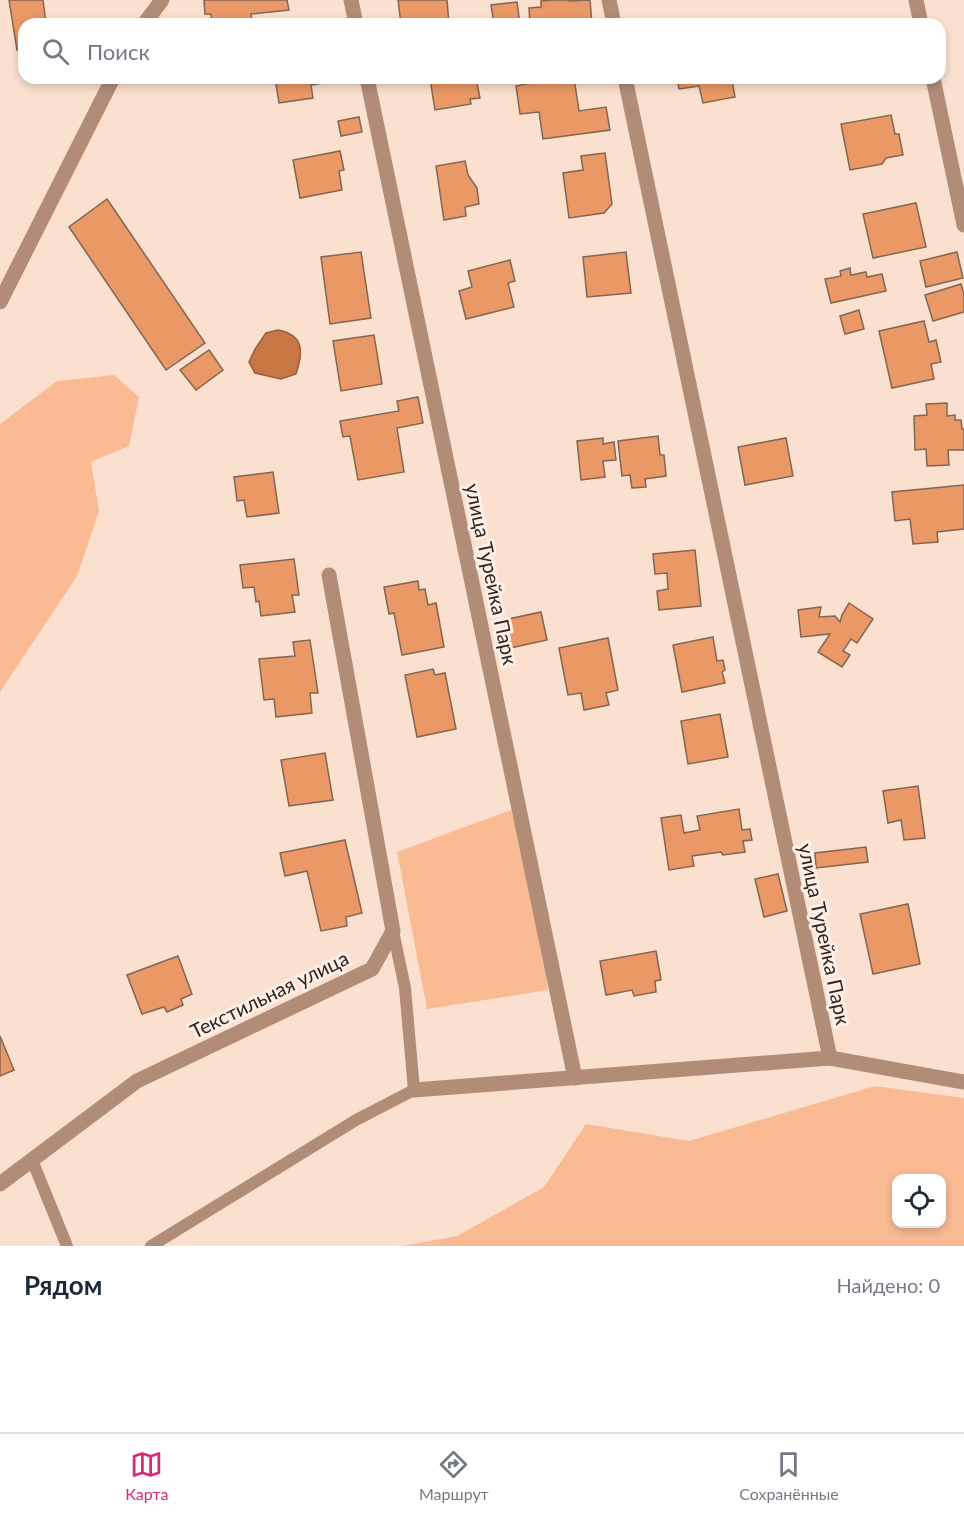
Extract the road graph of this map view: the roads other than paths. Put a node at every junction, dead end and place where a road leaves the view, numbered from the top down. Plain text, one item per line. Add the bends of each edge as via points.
1 (162, 0) edge
2 (351, 0) edge
3 (609, 0) edge
4 (916, 0) edge
5 (148, 18) edge
6 (355, 18) edge
7 (613, 18) edge
8 (920, 18) edge
9 (110, 84) edge
10 (368, 84) edge
11 (626, 84) edge
12 (934, 84) edge
13 (964, 225) edge
14 (0, 302) edge
15 (329, 575) dead end
16 (393, 931) junction
17 (830, 1058) junction
18 (575, 1078) junction
19 (964, 1082) edge
20 (414, 1090) junction
21 (32, 1160) junction
22 (0, 1184) edge
23 (67, 1246) edge
24 (151, 1246) edge

1 - 5 street
2 - 6 street
3 - 7 street
4 - 8 street
9 - 14 street
10 - 18 street, улица Турейка Парк
11 - 17 street, улица Турейка Парк
12 - 13 street
15 - 16 street
16 - 20 lane via 405,988
16 - 21 street, Текстильная улица via 372,969 137,1081
17 - 18 street
17 - 19 street
18 - 20 street
20 - 24 lane via 356,1120
21 - 22 street, Текстильная улица
21 - 23 lane

